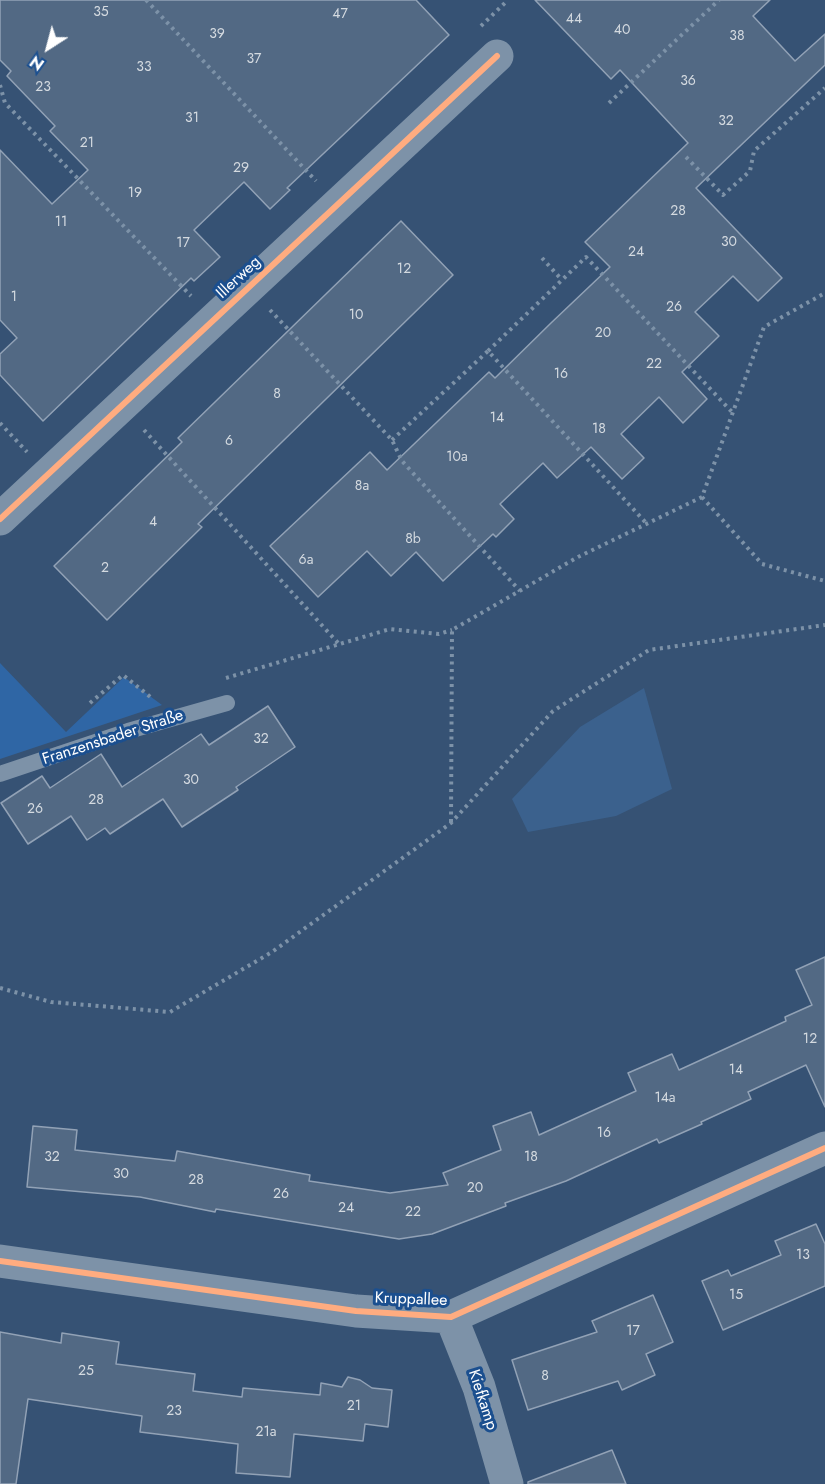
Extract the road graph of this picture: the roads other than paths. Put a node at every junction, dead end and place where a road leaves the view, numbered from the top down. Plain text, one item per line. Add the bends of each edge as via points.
1 (497, 56) dead end
2 (0, 519) edge
3 (227, 703) dead end
4 (0, 774) edge
5 (825, 1148) edge
6 (0, 1261) edge
7 (451, 1317) junction
8 (507, 1484) edge

1 - 2 street, Illerweg
3 - 4 lane, Franzensbader Straße
5 - 7 street, Kruppallee
6 - 7 street, Kruppallee via 356,1311
7 - 8 street, Kiefkamp via 479,1387

